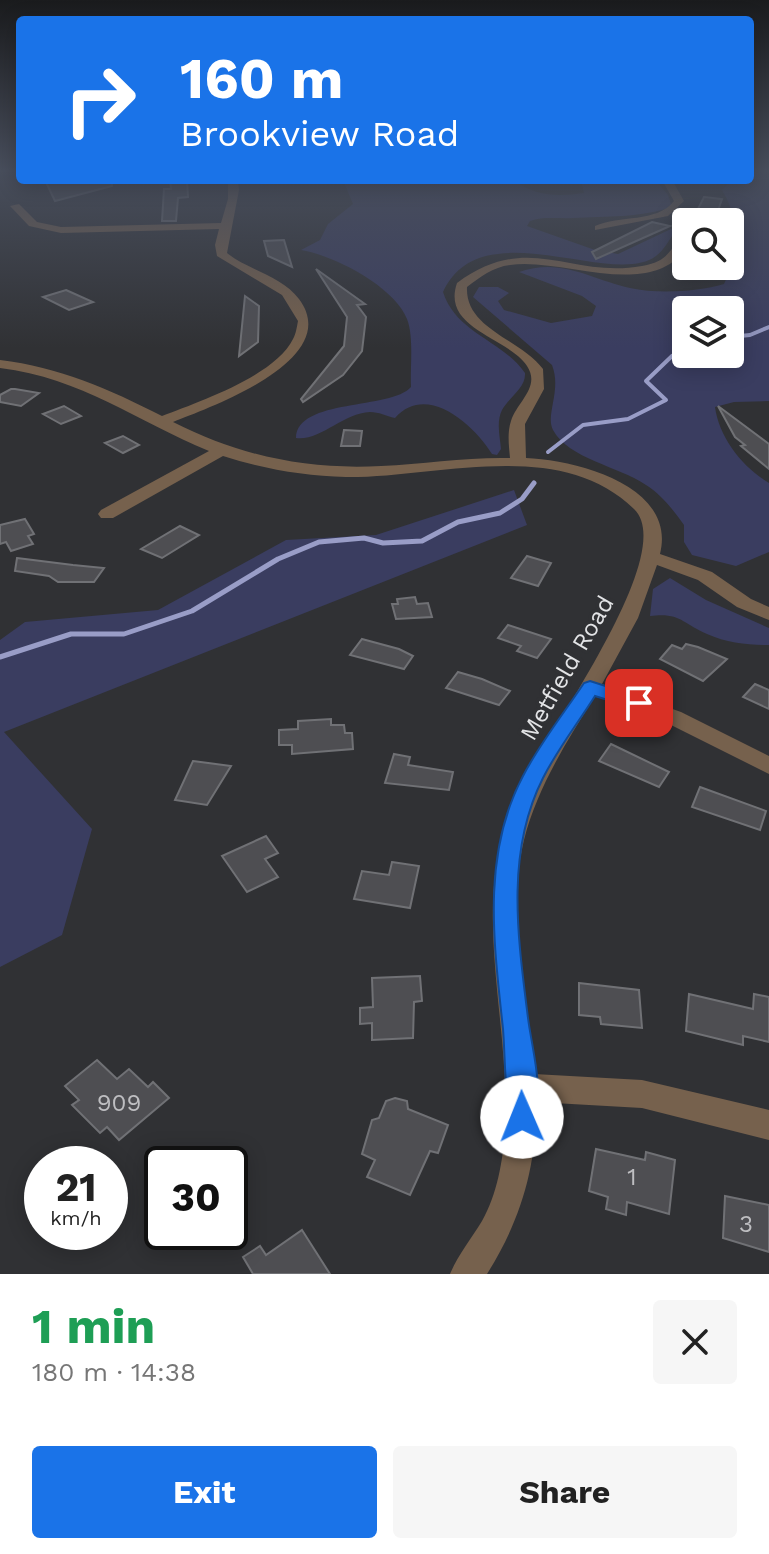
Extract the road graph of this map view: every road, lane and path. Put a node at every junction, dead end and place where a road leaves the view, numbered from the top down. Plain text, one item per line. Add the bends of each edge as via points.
1 (54, 228) edge
2 (125, 228) edge
3 (226, 228) edge
4 (672, 259) edge
5 (0, 364) edge
6 (163, 421) junction
7 (221, 451) junction
8 (519, 463) junction
9 (107, 514) dead end
10 (651, 557) junction
11 (769, 614) edge
12 (590, 687) junction
13 (769, 766) edge
14 (523, 1087) junction
15 (769, 1125) edge
16 (467, 1274) edge

1 - 2 street
3 - 6 street via 221,254 295,301 303,321 300,338 262,376
4 - 8 street via 621,270 523,261 494,266 461,286 460,304 467,315 536,367 537,390 518,420
5 - 6 street, Metfield Road via 79,379
6 - 7 street, Metfield Road
7 - 8 street, Metfield Road via 325,471
7 - 9 street
8 - 10 street, Metfield Road via 589,474 630,495 652,522
10 - 11 street via 705,576
10 - 12 street, Metfield Road via 634,610
12 - 13 street via 673,717
12 - 14 street, Metfield Road via 532,777 509,850 505,925
14 - 15 street via 642,1094
14 - 16 street, Metfield Road via 522,1146 507,1209

